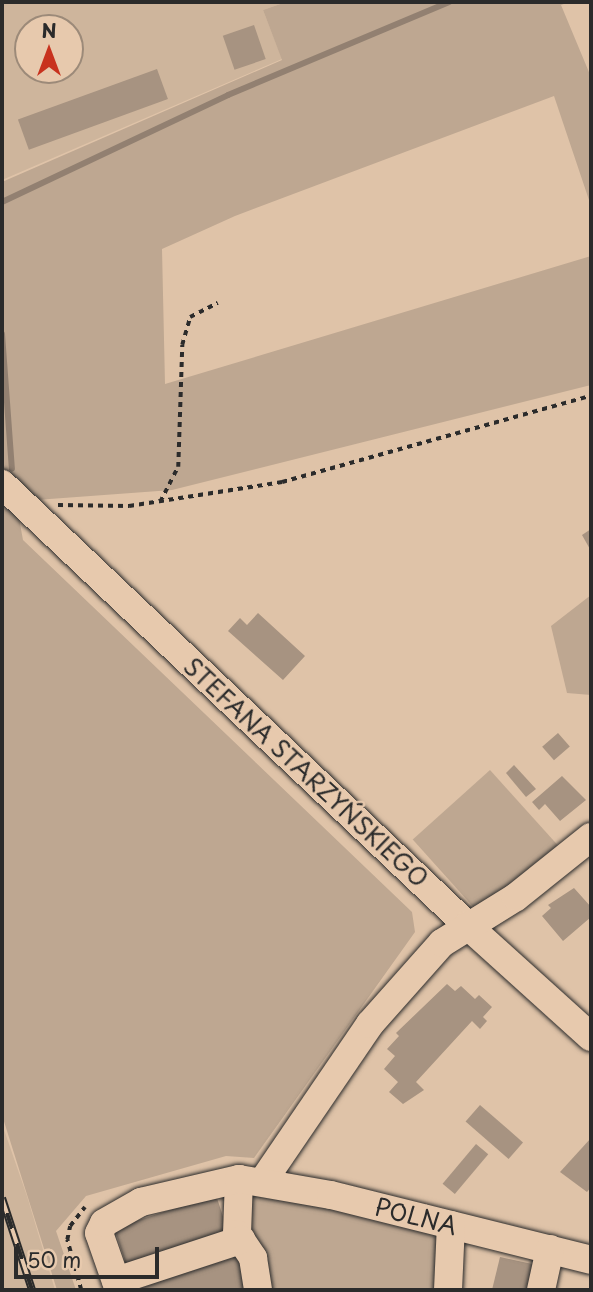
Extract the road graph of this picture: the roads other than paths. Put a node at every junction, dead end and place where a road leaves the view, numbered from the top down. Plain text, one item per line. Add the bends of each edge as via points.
1 (2, 484) edge
2 (591, 837) edge
3 (467, 925) junction
4 (591, 1037) edge
5 (251, 1180) junction
6 (452, 1225) junction
7 (241, 1240) junction
8 (550, 1249) junction
9 (591, 1260) edge
10 (117, 1285) edge
11 (258, 1290) edge
12 (449, 1290) edge
13 (541, 1290) edge

1 - 3 street, STEFANA STARZYŃSKIEGO
2 - 3 street via 516,897
3 - 4 street, STEFANA STARZYŃSKIEGO
3 - 5 street via 442,943 370,1024
5 - 6 street, POLNA
5 - 7 street via 236,1225
5 - 10 street via 141,1202 104,1223 99,1233
6 - 8 street, POLNA
6 - 12 street
7 - 10 street
7 - 11 street via 253,1258
8 - 9 street, POLNA
8 - 13 street

